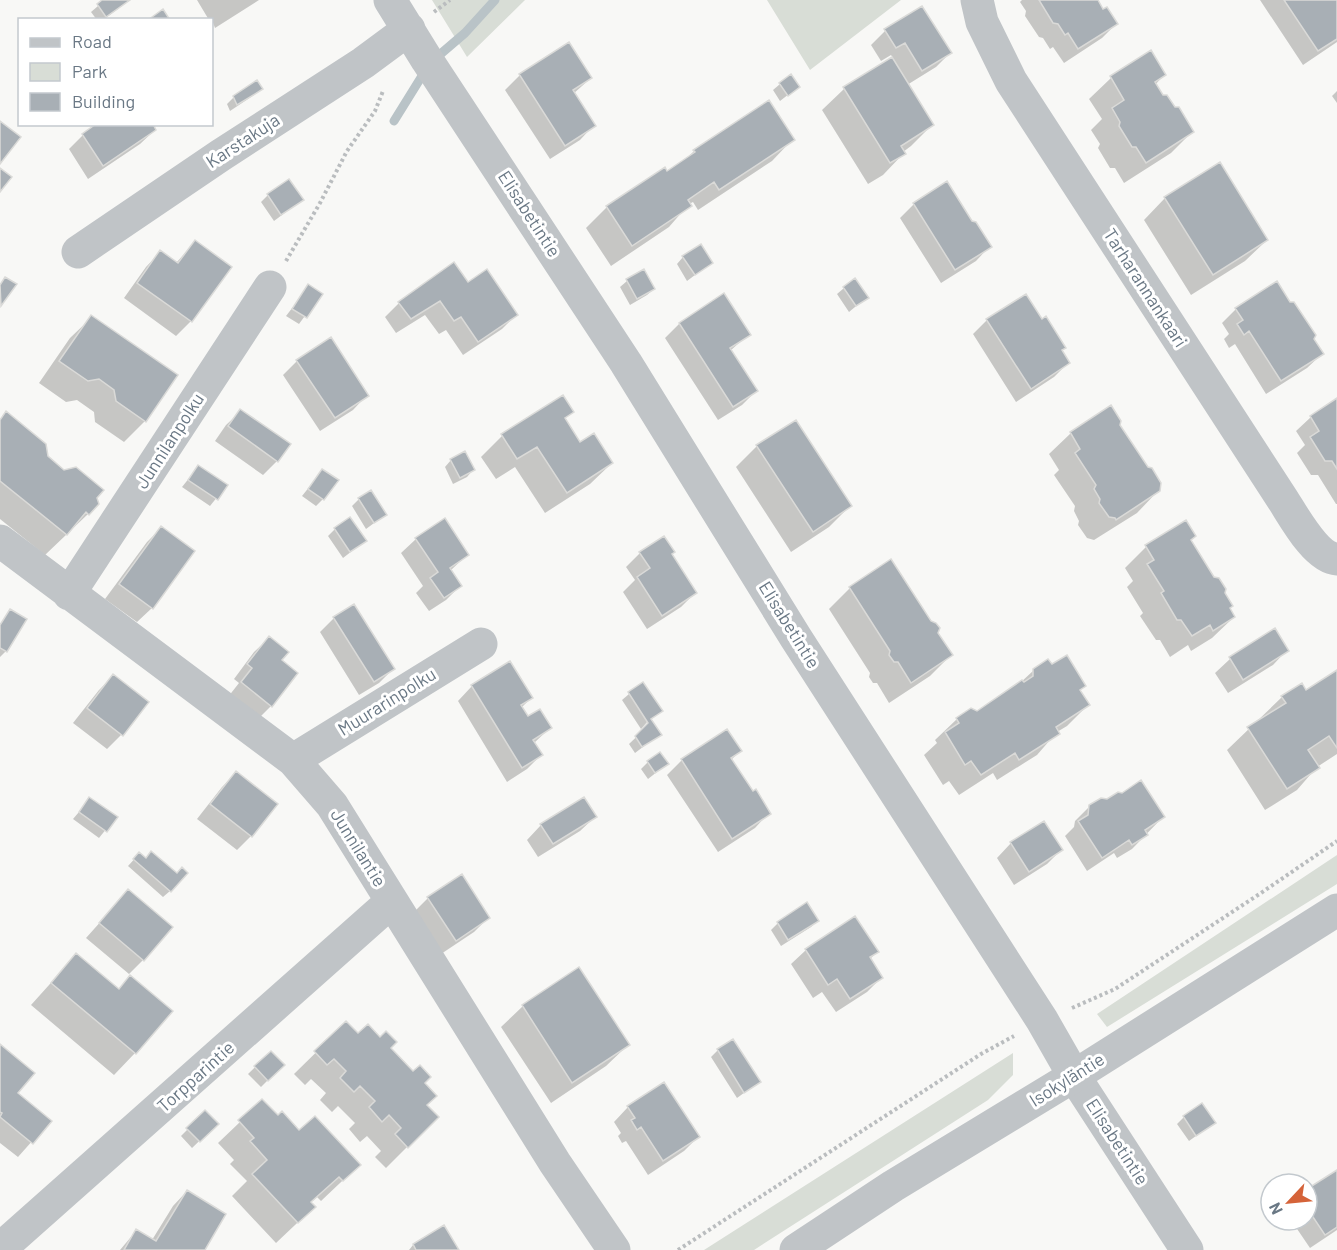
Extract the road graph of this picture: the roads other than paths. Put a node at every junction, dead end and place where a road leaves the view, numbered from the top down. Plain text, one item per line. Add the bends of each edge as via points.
1 (390, 0) edge
2 (977, 0) edge
3 (409, 29) junction
4 (78, 252) dead end
5 (270, 287) road end
6 (0, 541) edge
7 (1337, 559) edge
8 (69, 594) junction
9 (481, 644) dead end
10 (293, 760) junction
11 (391, 902) junction
12 (1337, 910) edge
13 (1074, 1076) junction
14 (0, 1249) edge
15 (614, 1250) edge
16 (796, 1250) edge
17 (1187, 1250) edge

1 - 3 street, Elisabetintie
2 - 7 street, Tarharannankaari via 982,22 1011,81 1289,510 1315,548
3 - 4 street, Karstakuja
3 - 13 street, Elisabetintie via 626,363
5 - 8 street, Junnilanpolku
6 - 8 street, Junnilantie
8 - 10 street, Junnilantie
9 - 10 street, Muurarinpolku
10 - 11 street, Junnilantie via 332,805
11 - 14 street, Torpparintie
11 - 15 street, Junnilantie
12 - 13 street, Isokyläntie
13 - 16 street, Isokyläntie via 892,1186
13 - 17 street, Elisabetintie

